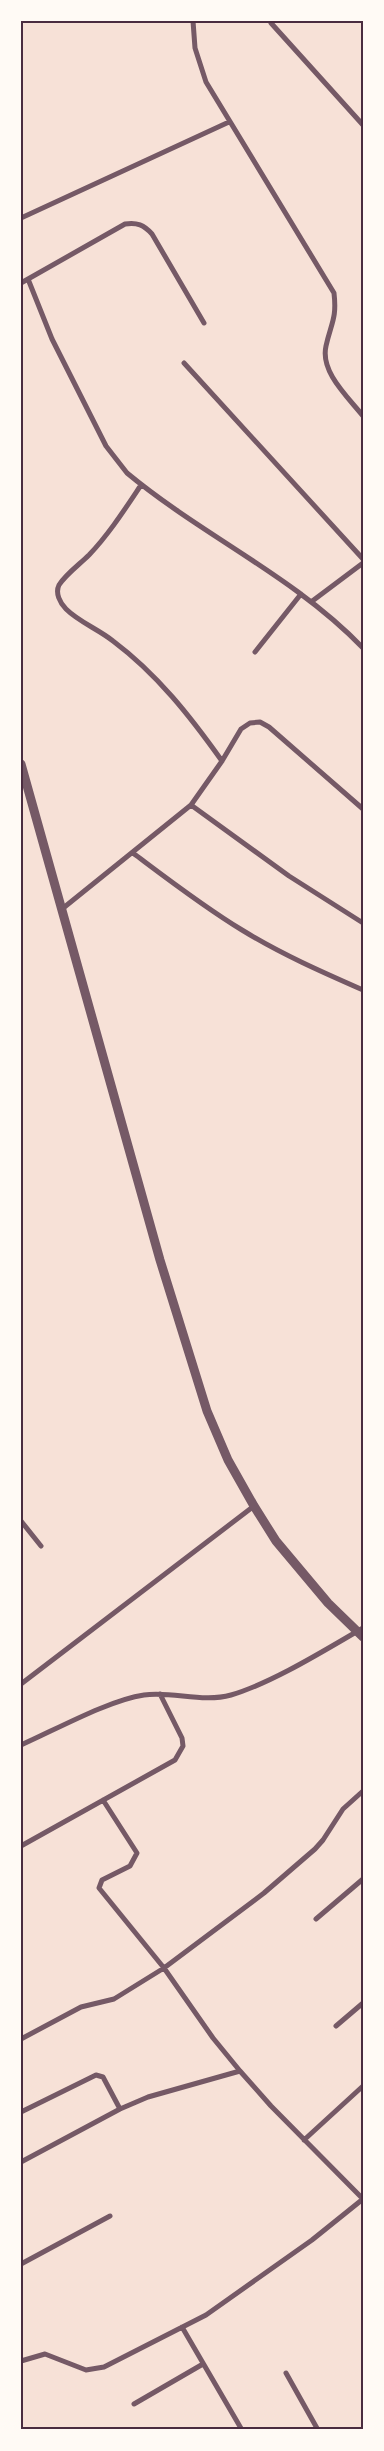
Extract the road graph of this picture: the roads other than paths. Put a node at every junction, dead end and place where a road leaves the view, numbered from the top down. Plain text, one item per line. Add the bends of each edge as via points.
1 (193, 21) edge
2 (272, 22) dead end
3 (229, 122) junction
4 (363, 125) edge
5 (21, 218) edge
6 (28, 279) junction
7 (21, 283) edge
8 (204, 323) dead end
9 (184, 363) dead end
10 (363, 416) edge
11 (141, 485) junction
12 (363, 561) edge
13 (301, 594) junction
14 (311, 602) junction
15 (363, 648) edge
16 (255, 652) dead end
17 (222, 761) junction
18 (21, 764) edge
19 (191, 805) junction
20 (363, 809) edge
21 (133, 853) junction
22 (62, 909) junction
23 (363, 923) edge
24 (363, 990) edge
25 (254, 1506) junction
26 (21, 1521) edge
27 (41, 1546) dead end
28 (361, 1632) edge
29 (21, 1684) edge
30 (160, 1694) junction
31 (21, 1745) edge
32 (363, 1791) edge
33 (104, 1800) junction
34 (21, 1846) edge
35 (363, 1879) edge
36 (316, 1919) dead end
37 (164, 1968) junction
38 (363, 2003) edge
39 (336, 2026) dead end
40 (21, 2039) edge
41 (240, 2071) junction
42 (363, 2086) edge
43 (120, 2109) junction
44 (21, 2112) edge
45 (304, 2140) junction
46 (21, 2162) edge
47 (363, 2199) edge
48 (110, 2216) dead end
49 (21, 2264) edge
50 (182, 2328) junction
51 (21, 2361) edge
52 (203, 2364) junction
53 (286, 2373) dead end
54 (134, 2404) dead end
55 (242, 2430) edge
56 (318, 2430) edge

1 - 3 street via 198,65
2 - 4 street
3 - 5 street
3 - 10 street via 334,293 336,313 326,348 326,361 330,372
6 - 7 street
6 - 8 street via 124,224 135,223 145,226 152,234
6 - 11 street via 52,340 106,446
9 - 12 street
11 - 13 street
11 - 17 street via 95,548 59,585 58,595 68,611 113,640 154,675 190,716
12 - 14 street
13 - 14 street
13 - 16 street
14 - 15 street
17 - 19 street
17 - 20 street via 241,730 250,723 260,722
18 - 22 street
19 - 21 street
19 - 23 street via 289,876
21 - 22 street
21 - 24 street via 244,931 304,964
22 - 25 street via 190,1361 228,1460
25 - 28 street via 301,1573
25 - 29 street
26 - 27 street
28 - 30 street via 262,1683 229,1695 195,1699
30 - 31 street via 128,1699
30 - 33 street via 182,1738 180,1753 176,1760
32 - 37 street via 343,1809 315,1849 264,1893
33 - 34 street
33 - 37 street via 137,1853 130,1866 102,1880 99,1888
35 - 36 street
37 - 40 street via 114,1999 82,2007
37 - 41 street
38 - 39 street
41 - 43 street via 148,2096
41 - 45 street
42 - 45 street
43 - 44 street via 104,2077 96,2075
43 - 46 street
45 - 47 street
47 - 50 street via 312,2240 206,2315
48 - 49 street
50 - 51 street via 104,2367 86,2370 45,2354
50 - 52 street
52 - 54 street
52 - 55 street
53 - 56 street

